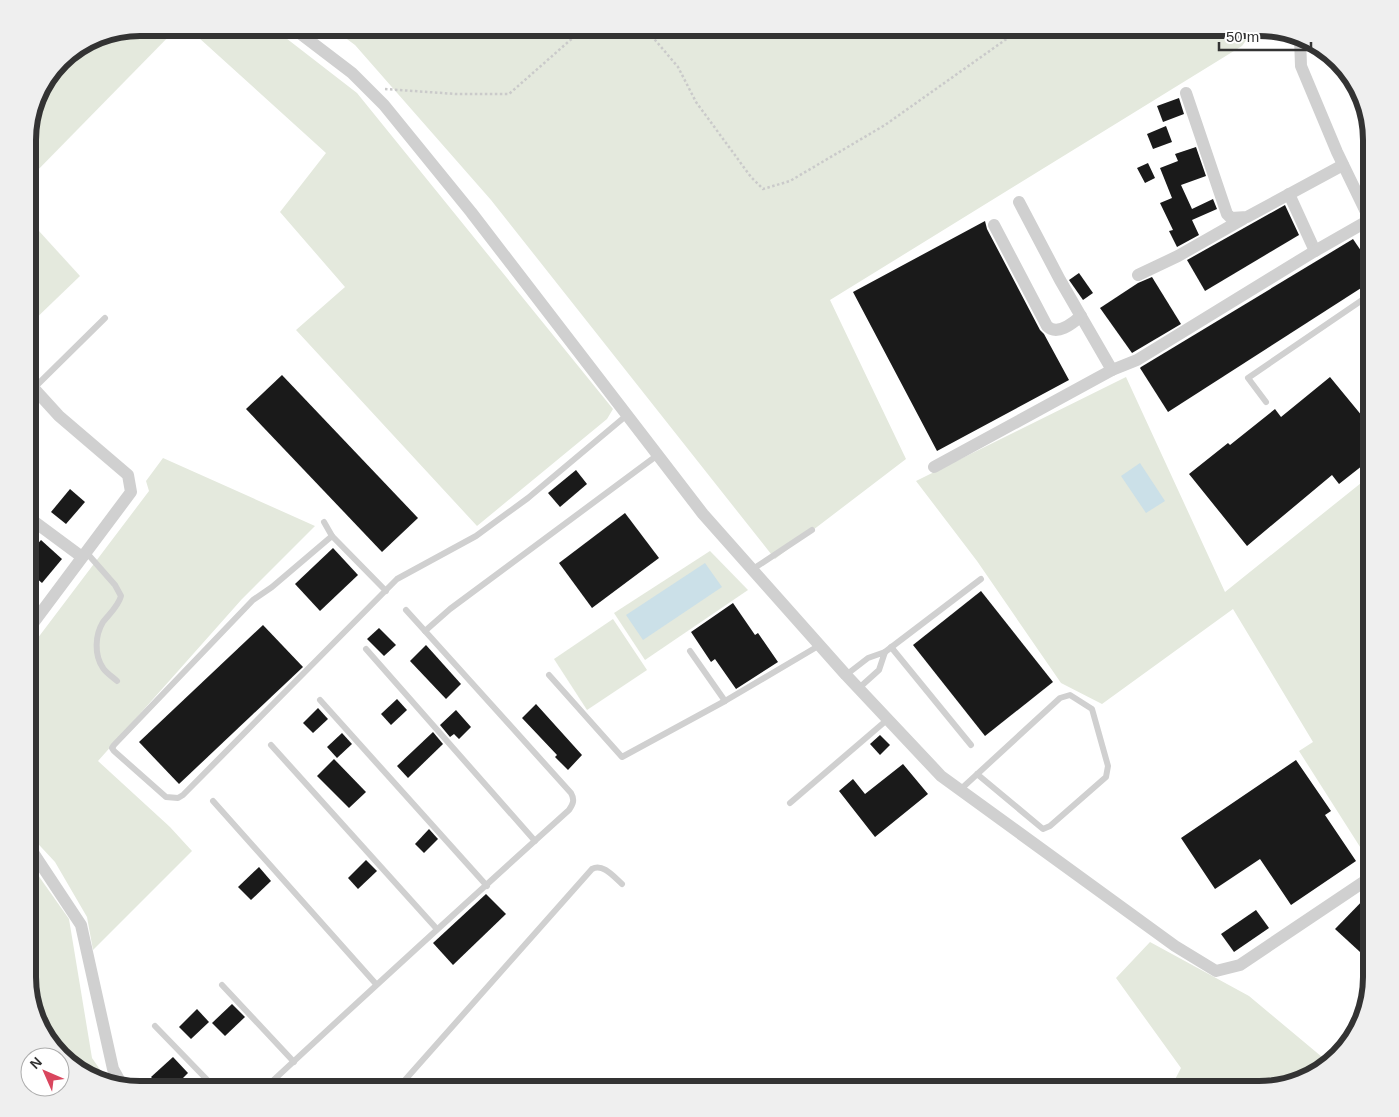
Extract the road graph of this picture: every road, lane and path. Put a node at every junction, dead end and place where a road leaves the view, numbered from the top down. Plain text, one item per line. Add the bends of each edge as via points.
1 (303, 36) edge
2 (575, 36) edge
3 (653, 36) edge
4 (1011, 36) edge
5 (1300, 45) edge
6 (369, 88) junction
7 (1186, 92) dead end
8 (1343, 165) junction
9 (1289, 194) junction
10 (1019, 202) dead end
11 (1363, 208) edge
12 (1247, 217) junction
13 (1363, 223) edge
14 (994, 225) dead end
15 (1315, 251) junction
16 (1138, 275) dead end
17 (1363, 300) edge
18 (1081, 316) junction
19 (105, 318) dead end
20 (1112, 370) junction
21 (36, 380) edge
22 (36, 391) edge
23 (1266, 402) dead end
24 (628, 414) junction
25 (659, 454) junction
26 (934, 467) dead end
27 (36, 522) edge
28 (324, 522) dead end
29 (812, 530) dead end
30 (332, 536) junction
31 (84, 555) junction
32 (753, 569) junction
33 (981, 578) dead end
34 (386, 591) junction
35 (406, 610) dead end
36 (36, 619) edge
37 (425, 631) junction
38 (820, 645) junction
39 (366, 649) dead end
40 (888, 649) junction
41 (690, 651) dead end
42 (549, 675) dead end
43 (846, 675) junction
44 (117, 681) dead end
45 (859, 688) junction
46 (320, 700) dead end
47 (725, 701) junction
48 (888, 719) junction
49 (271, 745) dead end
50 (970, 745) dead end
51 (977, 774) junction
52 (961, 789) junction
53 (213, 802) dead end
54 (790, 803) dead end
55 (535, 841) junction
56 (36, 861) edge
57 (1363, 883) edge
58 (622, 884) dead end
59 (486, 886) junction
60 (436, 928) junction
61 (376, 984) junction
62 (222, 985) dead end
63 (155, 1026) dead end
64 (294, 1062) junction
65 (118, 1078) edge
66 (207, 1081) edge
67 (274, 1081) edge
68 (405, 1081) edge

1 - 6 street
2 - 6 path via 509,94
3 - 4 path via 678,67 696,102 752,178 763,188 790,181 885,124
5 - 8 street via 1301,66
6 - 24 street via 471,212
7 - 12 street via 1227,214 1231,218
8 - 9 street
8 - 11 street
9 - 12 street
9 - 15 street
10 - 18 street
12 - 16 street
13 - 15 street
14 - 18 street via 1047,326 1057,331
15 - 20 street via 1137,360
17 - 23 lane via 1248,378
18 - 20 street
19 - 21 lane
20 - 26 street
22 - 31 street via 59,416 128,475 131,492
24 - 25 street
24 - 34 lane via 528,498 476,536 397,579
25 - 32 street via 703,514
25 - 37 lane
27 - 31 street
28 - 30 lane
29 - 32 lane
30 - 34 lane
30 - 34 lane via 253,600 112,748 166,797 178,798
31 - 36 street
31 - 44 lane via 115,585 120,596 103,622 97,640 100,664
32 - 38 street
33 - 40 lane
35 - 37 lane
37 - 55 lane via 573,798 569,810
38 - 43 street
38 - 47 lane
39 - 55 lane
40 - 43 lane via 868,658
40 - 45 lane via 880,670
40 - 50 lane
41 - 47 lane
42 - 47 lane via 622,757
43 - 45 street
45 - 48 street
46 - 59 lane
48 - 52 street via 941,776
48 - 54 lane
49 - 60 lane
51 - 51 lane via 1064,695 1070,695 1092,709 1108,772 1050,826 1043,829
51 - 52 lane
52 - 57 street via 1175,946 1216,972 1240,965
53 - 61 lane
55 - 59 lane
56 - 65 street via 81,925 113,1069
58 - 68 lane via 595,866
59 - 60 lane
60 - 61 lane
61 - 64 lane
62 - 64 lane
63 - 66 lane
64 - 67 lane

